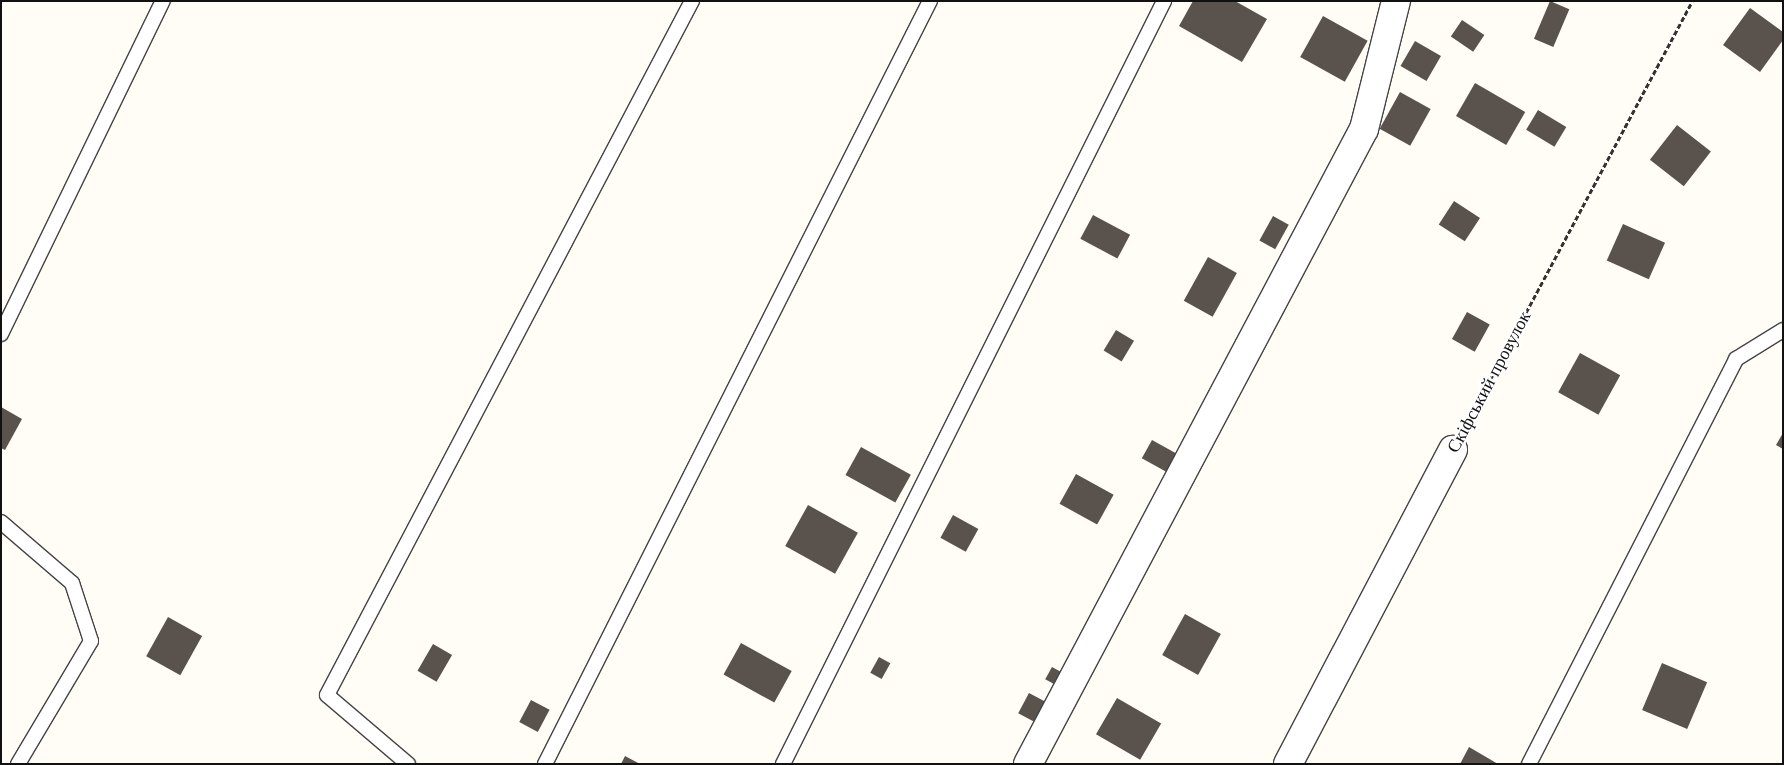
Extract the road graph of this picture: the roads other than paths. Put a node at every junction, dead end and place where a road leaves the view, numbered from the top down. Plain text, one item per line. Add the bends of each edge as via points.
1 (163, 1) edge
2 (692, 1) edge
3 (930, 1) edge
4 (1164, 1) edge
5 (1396, 1) edge
6 (1783, 330) edge
7 (1, 334) edge
8 (1453, 450) road end
9 (1, 522) edge
10 (18, 764) edge
11 (408, 764) edge
12 (545, 764) edge
13 (783, 764) edge
14 (1028, 764) edge
15 (1288, 764) edge
16 (1529, 764) edge

1 - 7 lane
2 - 11 lane via 327,694
3 - 12 lane
4 - 13 lane
5 - 14 street via 1364,129
6 - 16 lane via 1736,359
8 - 15 street, Скіфський провулок
9 - 10 lane via 72,583 91,641

